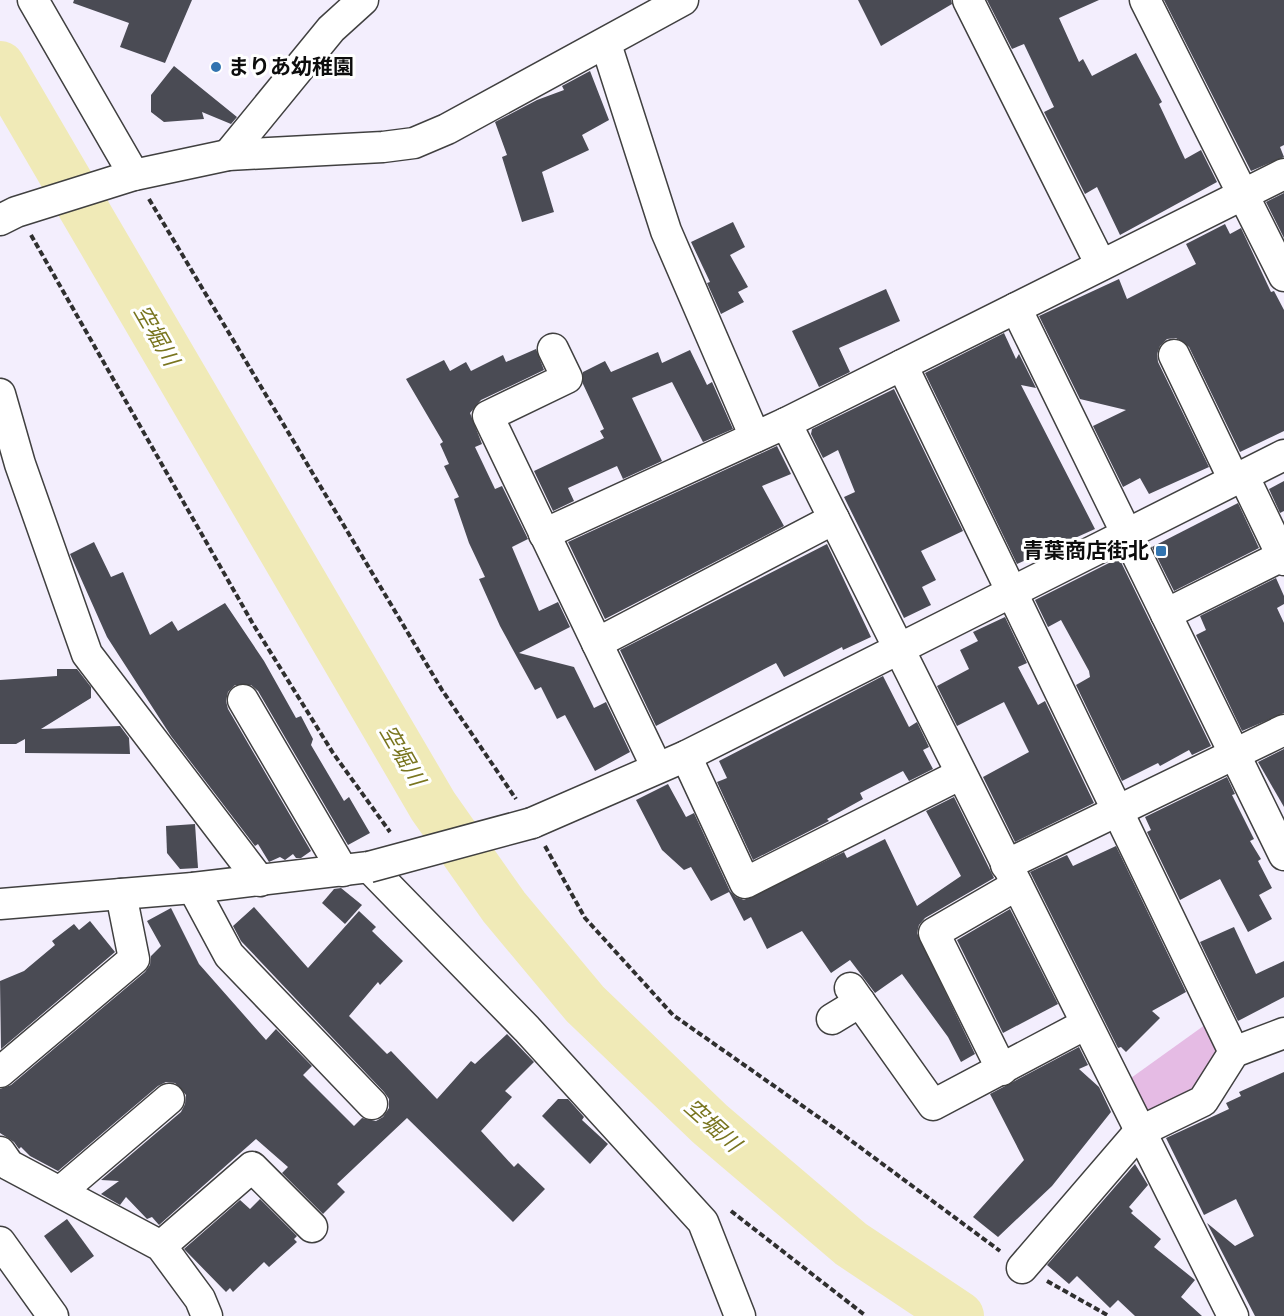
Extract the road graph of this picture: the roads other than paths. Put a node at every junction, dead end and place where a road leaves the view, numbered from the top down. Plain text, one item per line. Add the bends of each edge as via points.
1 (33, 0) edge
2 (363, 0) edge
3 (683, 0) edge
4 (968, 0) edge
5 (1145, 0) edge
6 (606, 44) junction
7 (228, 155) junction
8 (1284, 174) edge
9 (130, 176) junction
10 (1243, 194) junction
11 (8, 216) edge
12 (1101, 265) junction
13 (1284, 276) edge
14 (1016, 308) junction
15 (553, 349) dead end
16 (1174, 355) dead end
17 (902, 365) junction
18 (0, 393) edge
19 (786, 423) junction
20 (755, 437) junction
21 (1284, 455) edge
22 (1238, 477) junction
23 (834, 519) junction
24 (1126, 532) junction
25 (544, 534) junction
26 (1283, 558) edge
27 (1011, 591) junction
28 (1166, 614) junction
29 (597, 643) junction
30 (899, 648) junction
31 (243, 700) dead end
32 (1284, 730) edge
33 (1234, 754) junction
34 (686, 756) junction
35 (657, 768) junction
36 (961, 774) junction
37 (1117, 811) junction
38 (1284, 855) edge
39 (356, 869) junction
40 (1012, 875) junction
41 (260, 881) junction
42 (193, 888) junction
43 (121, 894) junction
44 (0, 904) edge
45 (832, 1019) dead end
46 (1086, 1024) junction
47 (1284, 1033) edge
48 (1234, 1052) junction
49 (1002, 1070) junction
50 (0, 1072) edge
51 (169, 1099) dead end
52 (372, 1104) dead end
53 (1139, 1132) junction
54 (3, 1163) edge
55 (61, 1191) junction
56 (312, 1227) dead end
57 (0, 1242) edge
58 (161, 1246) junction
59 (1022, 1268) road end
60 (53, 1316) edge
61 (207, 1316) edge
62 (740, 1316) edge
63 (1233, 1316) edge

1 - 9 street
2 - 7 street via 331,29
3 - 6 street
4 - 12 street
5 - 10 street
6 - 7 street via 414,143
6 - 20 street via 666,231
7 - 9 street
8 - 10 street
9 - 11 street
10 - 12 street
10 - 13 street
12 - 14 street
14 - 17 street
14 - 24 street
15 - 25 street via 567,378 488,416
16 - 22 street
17 - 19 street
17 - 27 street
18 - 41 street via 20,464 87,654
19 - 20 street
19 - 23 street
20 - 25 street
21 - 22 street
22 - 24 street
22 - 26 street
23 - 29 street
23 - 30 street
24 - 27 street
24 - 28 street
25 - 29 street
26 - 28 street
27 - 30 street
27 - 37 street
28 - 33 street
29 - 35 street
30 - 34 street
30 - 36 street
31 - 39 street
32 - 33 street
33 - 37 street
33 - 38 street
34 - 35 street
34 - 36 street via 745,883
35 - 39 street, bridge via 532,823
36 - 40 street
37 - 40 street
37 - 48 street
39 - 41 street
39 - 62 street via 528,1029 703,1222
40 - 46 street
40 - 49 street via 933,933
41 - 42 street
42 - 43 street
42 - 52 street via 229,955
43 - 44 street
43 - 50 street via 134,959
45 - 49 street via 855,995 933,1105
46 - 49 street
46 - 53 street
47 - 48 street
48 - 53 street via 1203,1101
51 - 55 street
53 - 59 street
53 - 63 street
54 - 55 street
55 - 58 street
56 - 58 street via 252,1167
57 - 60 street
58 - 61 street via 200,1299

